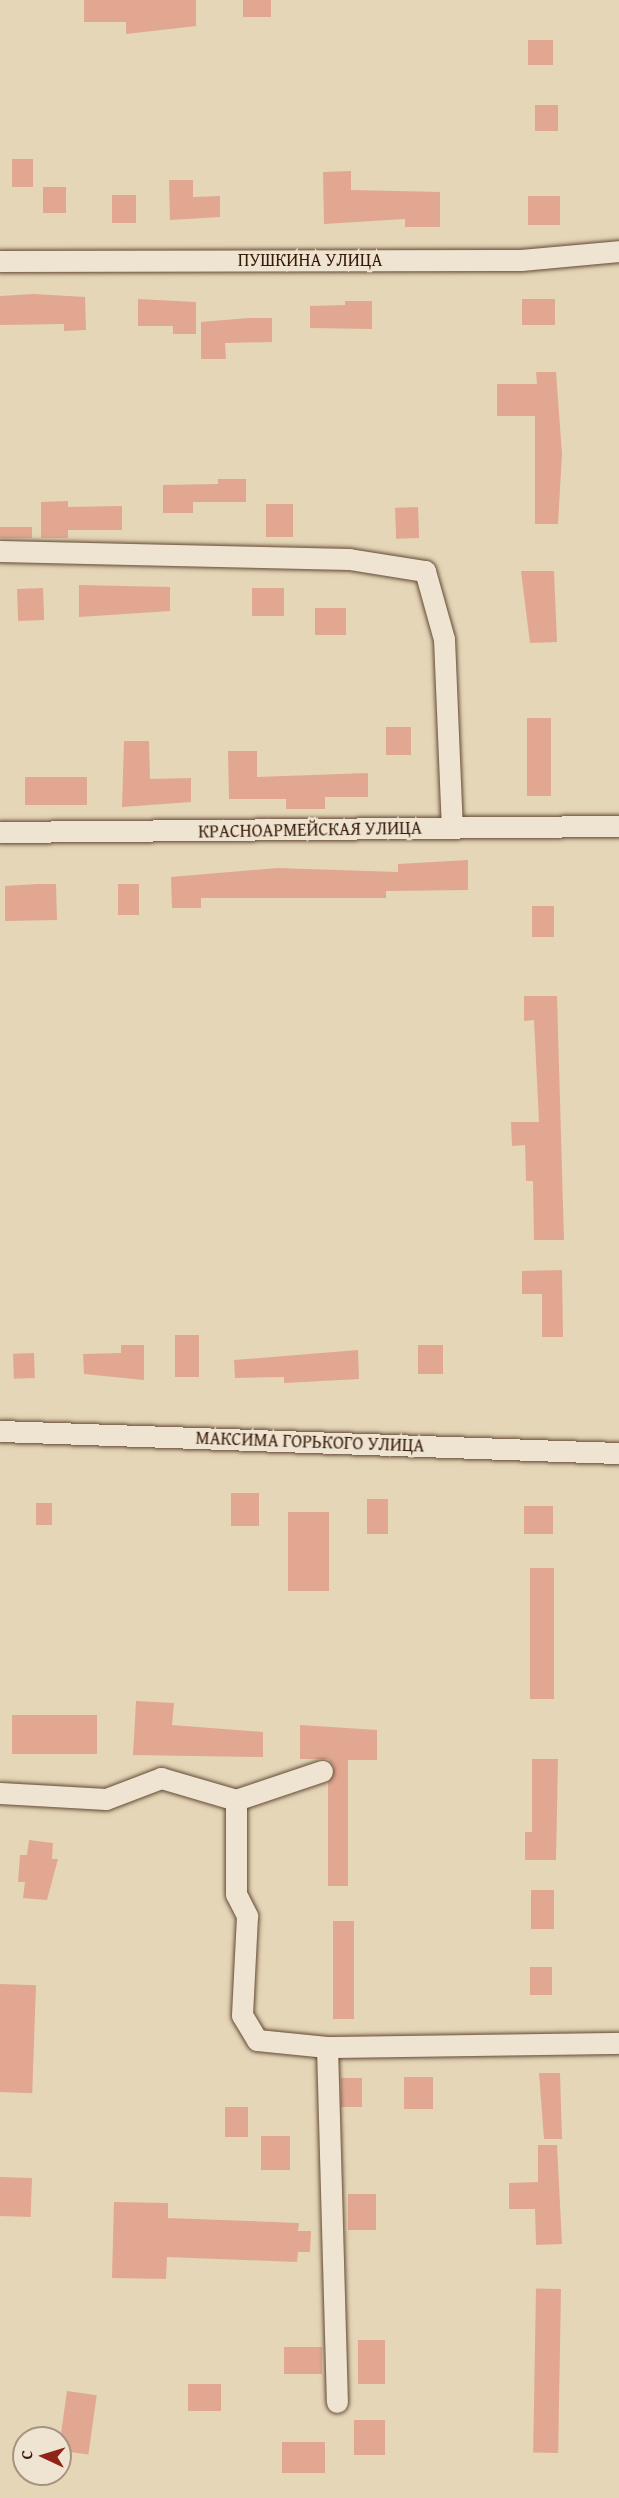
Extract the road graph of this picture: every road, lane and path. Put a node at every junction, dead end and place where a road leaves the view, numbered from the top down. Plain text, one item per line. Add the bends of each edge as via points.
1 (619, 251) edge
2 (0, 261) edge
3 (0, 551) edge
4 (619, 826) edge
5 (452, 828) junction
6 (0, 832) edge
7 (0, 1431) edge
8 (619, 1453) edge
9 (322, 1771) dead end
10 (0, 1793) edge
11 (236, 1800) junction
12 (619, 2043) edge
13 (327, 2047) junction
14 (337, 2402) dead end

1 - 2 street, ПУШКИНА УЛИЦА via 521,260
3 - 5 street via 349,559 425,571 444,639
4 - 5 street, КРАСНОАРМЕЙСКАЯ УЛИЦА
5 - 6 street, КРАСНОАРМЕЙСКАЯ УЛИЦА
7 - 8 street, МАКСИМА ГОРЬКОГО УЛИЦА
9 - 11 street
10 - 11 street via 106,1799 161,1778
11 - 13 street via 236,1894 247,1916 242,2015 257,2040
12 - 13 street
13 - 14 street

